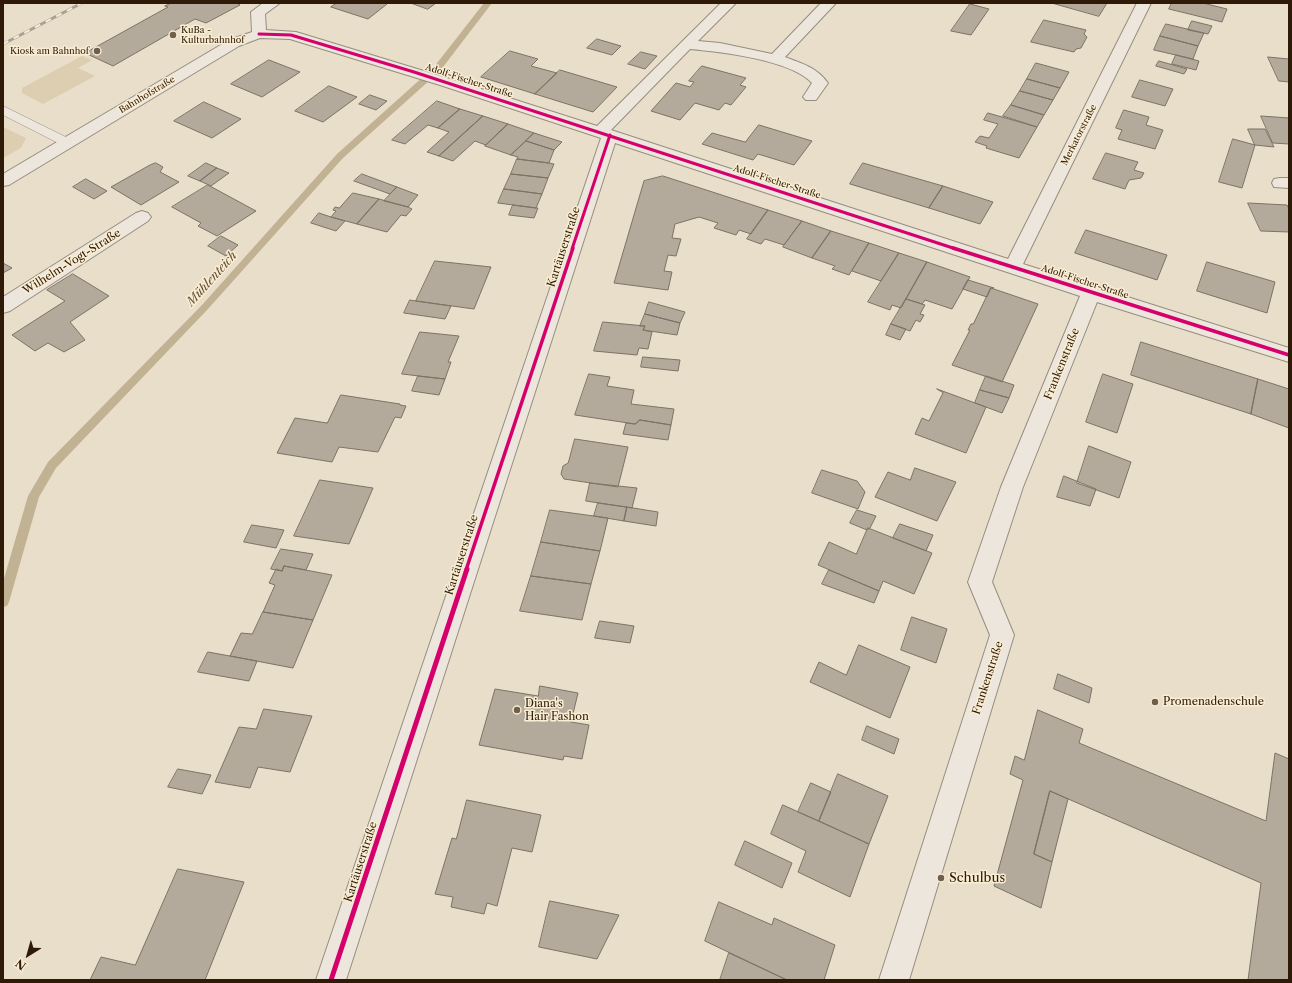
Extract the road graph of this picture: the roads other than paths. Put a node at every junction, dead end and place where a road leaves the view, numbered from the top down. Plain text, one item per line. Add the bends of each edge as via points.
1 (273, 3) edge
2 (729, 3) edge
3 (829, 3) edge
4 (1144, 3) edge
5 (258, 34) junction
6 (686, 44) junction
7 (774, 59) junction
8 (811, 97) dead end
9 (3, 110) edge
10 (605, 134) junction
11 (68, 143) junction
12 (3, 181) edge
13 (142, 218) dead end
14 (1013, 267) junction
15 (1091, 293) junction
16 (3, 306) edge
17 (1289, 355) edge
18 (332, 980) edge
19 (894, 980) edge

1 - 5 street via 258,12
2 - 6 street, Kartäuserstraße
3 - 7 street
4 - 14 street, Merkatorstraße
5 - 10 street, Adolf-Fischer-Straße via 291,35
5 - 11 street, Bahnhofstraße via 234,43
6 - 7 street via 720,47
6 - 10 street, Kartäuserstraße
7 - 8 street via 810,72 820,83
9 - 11 lane
10 - 14 street, Adolf-Fischer-Straße
10 - 18 street, Kartäuserstraße
11 - 12 street, Bahnhofstraße
13 - 16 street, Wilhelm-Vogt-Straße
14 - 15 street, Adolf-Fischer-Straße
15 - 17 street, Adolf-Fischer-Straße
15 - 19 street, Frankenstraße via 1012,487 980,582 1002,635

